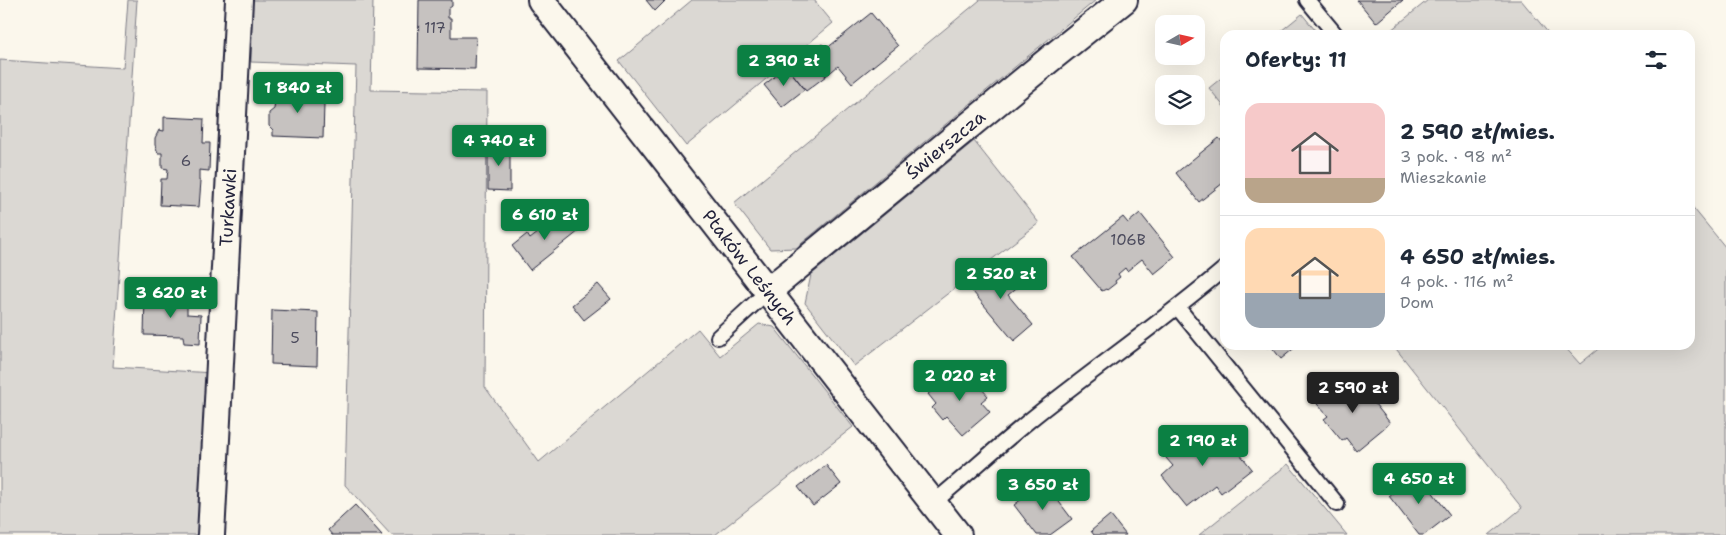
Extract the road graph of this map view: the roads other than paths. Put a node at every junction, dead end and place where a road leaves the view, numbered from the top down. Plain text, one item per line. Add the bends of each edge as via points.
1 (239, 0) edge
2 (541, 0) edge
3 (1124, 0) edge
4 (1307, 0) edge
5 (1332, 30) edge
6 (1220, 272) edge
7 (768, 291) junction
8 (1178, 308) junction
9 (718, 337) dead end
10 (933, 503) junction
11 (1337, 504) dead end
12 (211, 535) edge
13 (958, 535) edge

1 - 12 street, Turkawki
2 - 7 street, Ptaków Leśnych
3 - 7 street, Świerszcza
4 - 5 lane
6 - 8 lane
7 - 9 lane
7 - 10 street, Ptaków Leśnych
8 - 10 lane via 1032,418
8 - 11 lane
10 - 13 street, Ptaków Leśnych

